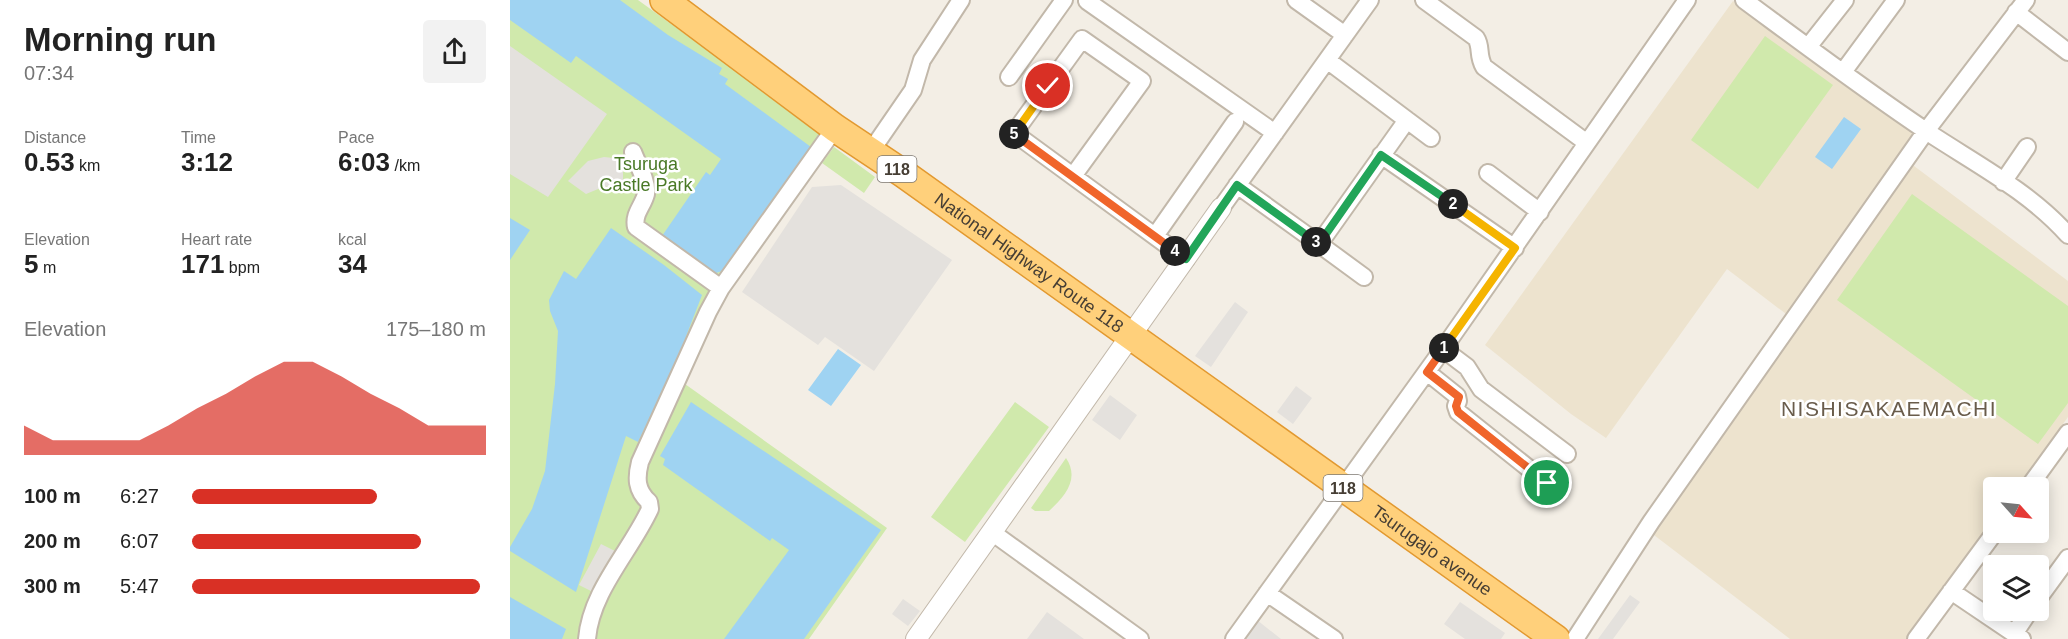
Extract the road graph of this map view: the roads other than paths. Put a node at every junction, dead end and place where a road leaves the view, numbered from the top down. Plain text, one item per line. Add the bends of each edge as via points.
1 (961, 0) edge
2 (1064, 0) edge
3 (1296, 0) edge
4 (1370, 0) edge
5 (1424, 0) edge
6 (1687, 0) edge
7 (1744, 0) edge
8 (1845, 0) edge
9 (1896, 0) edge
10 (1087, 1) edge
11 (676, 4) edge
12 (2021, 6) edge
13 (1345, 35) junction
14 (1808, 47) junction
15 (2068, 52) edge
16 (1327, 60) junction
17 (1843, 72) junction
18 (1009, 77) dead end
19 (1407, 120) junction
20 (1235, 122) dead end
21 (835, 128) junction
22 (1926, 131) junction
23 (1275, 133) junction
24 (1431, 138) dead end
25 (1587, 142) junction
26 (2027, 147) dead end
27 (633, 152) dead end
28 (871, 152) junction
29 (1381, 155) junction
30 (1488, 173) dead end
31 (1073, 176) junction
32 (2003, 182) junction
33 (1237, 185) junction
34 (1221, 208) joint
35 (1540, 212) junction
36 (2068, 235) edge
37 (1155, 236) junction
38 (1319, 244) junction
39 (1515, 248) junction
40 (1186, 259) junction
41 (1364, 277) dead end
42 (721, 288) junction
43 (1132, 336) junction
44 (1443, 349) junction
45 (1427, 372) junction
46 (2068, 433) edge
47 (1567, 454) dead end
48 (2036, 477) edge
49 (1547, 483) dead end
50 (1344, 489) junction
51 (993, 533) junction
52 (1987, 543) edge
53 (2068, 558) edge
54 (2049, 584) edge
55 (1951, 591) junction
56 (1267, 593) junction
57 (2025, 621) edge
58 (2018, 636) edge
59 (587, 639) edge
60 (916, 639) edge
61 (1140, 639) edge
62 (1235, 639) edge
63 (1334, 639) edge
64 (1556, 639) edge
65 (1575, 639) edge
66 (1916, 639) edge

1 - 28 street via 922,60 913,90
2 - 18 street
3 - 13 street
4 - 13 street
5 - 25 street via 1476,38 1484,67
6 - 25 street
7 - 14 street
8 - 14 street
9 - 17 street
10 - 23 street
11 - 21 highway, National Highway Route 118 / 118
12 - 15 street
12 - 22 street
13 - 16 street
14 - 17 street
16 - 19 street
16 - 23 street
17 - 22 street
19 - 24 street
19 - 29 street
20 - 37 street
21 - 28 highway, National Highway Route 118 / 118
21 - 42 street
22 - 32 street
22 - 65 street via 1651,522
23 - 33 street
25 - 35 street
26 - 32 street
27 - 42 street via 646,193 636,227
28 - 43 highway, National Highway Route 118 / 118
29 - 38 street
29 - 39 street
30 - 35 street
31 - 31 street via 1014,133 1082,39 1142,81
31 - 37 street
32 - 36 street via 2049,214
33 - 34 street
33 - 38 street
34 - 40 street
35 - 39 street
37 - 40 street
38 - 41 street
39 - 44 street
40 - 43 street
42 - 59 street via 640,462 640,494 649,502 650,509 596,605 588,623
43 - 50 highway, Tsurugajo avenue / 118
43 - 51 street
44 - 45 street
44 - 47 street via 1467,368 1481,389
45 - 49 street via 1459,397 1458,412
45 - 50 street
46 - 48 street
50 - 56 street
50 - 64 highway, Tsurugajo avenue / 118
51 - 60 street
51 - 61 street
52 - 55 street
53 - 54 street
55 - 58 street
55 - 66 street
56 - 62 street
56 - 63 street
57 - 58 street

